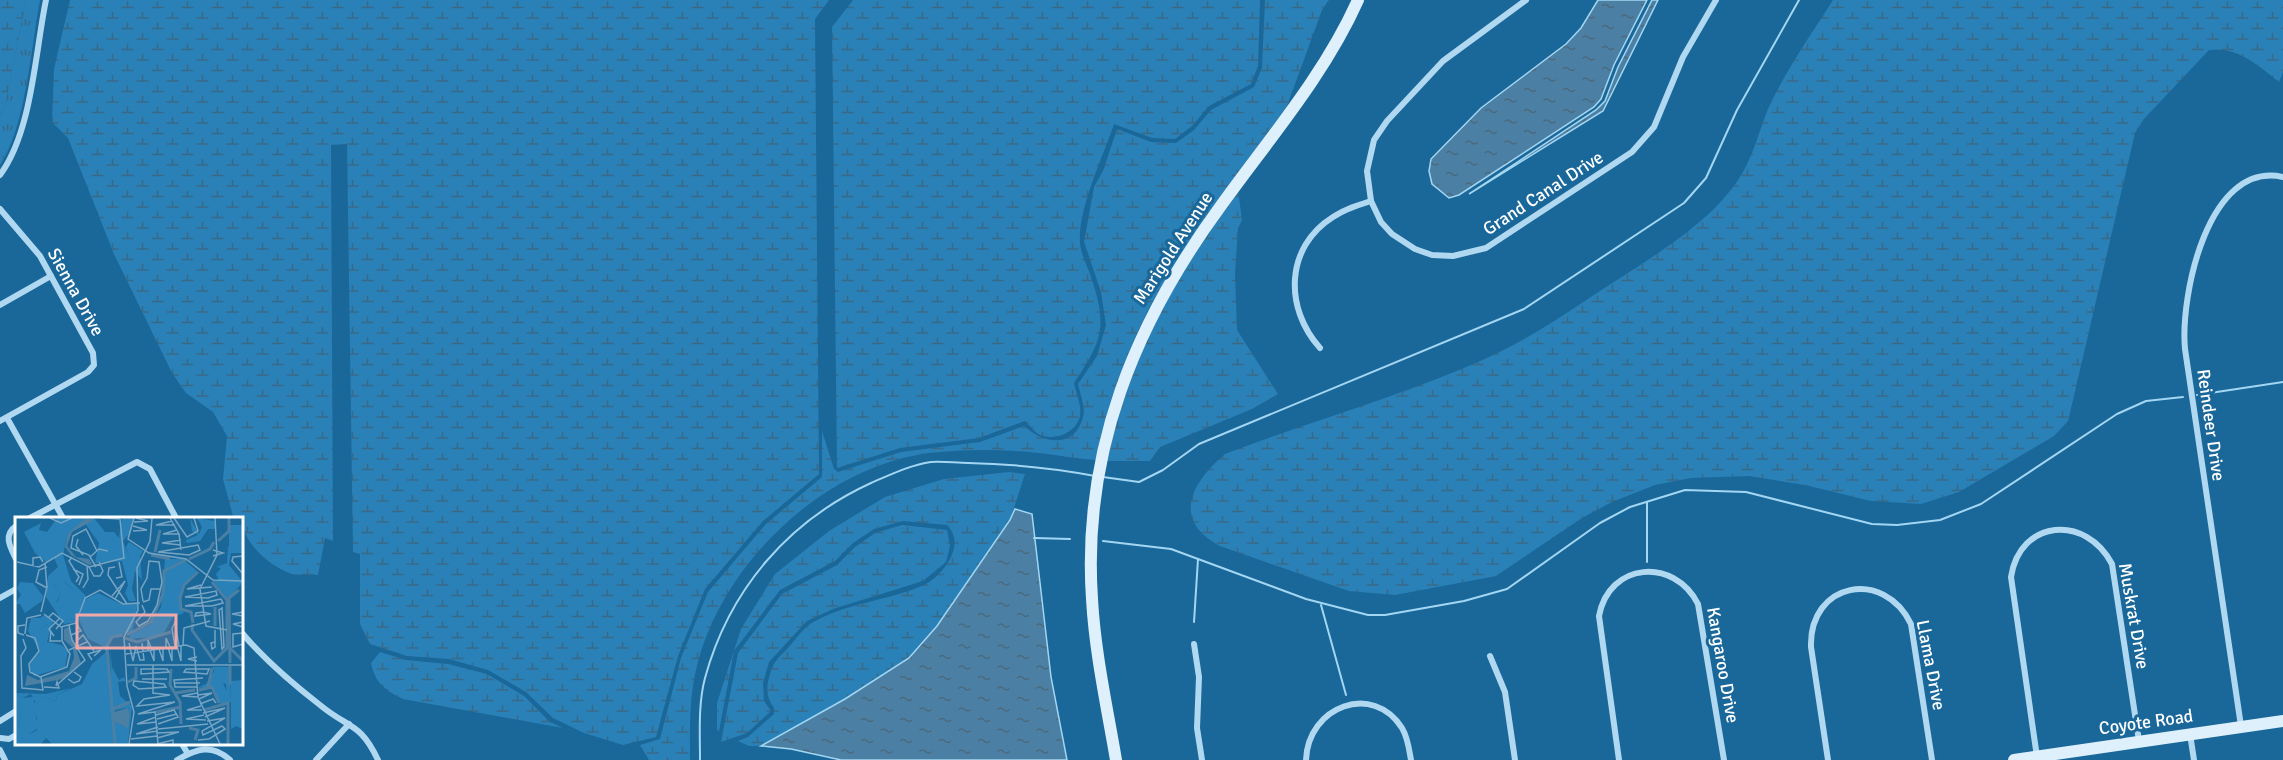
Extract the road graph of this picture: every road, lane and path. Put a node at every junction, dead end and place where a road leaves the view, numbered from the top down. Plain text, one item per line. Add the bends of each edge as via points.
1 (46, 0) edge
2 (1358, 0) edge
3 (1526, 0) edge
4 (1716, 0) edge
5 (0, 175) edge
6 (2283, 177) edge
7 (1371, 201) junction
8 (0, 209) edge
9 (51, 276) junction
10 (0, 305) edge
11 (1320, 348) dead end
12 (3, 419) edge
13 (55, 505) junction
14 (34, 517) edge
15 (62, 517) edge
16 (175, 517) edge
17 (15, 527) edge
18 (15, 557) edge
19 (15, 590) edge
20 (0, 598) edge
21 (243, 634) edge
22 (1194, 644) dead end
23 (1490, 656) dead end
24 (15, 712) edge
25 (2283, 721) edge
26 (0, 722) edge
27 (350, 724) junction
28 (2241, 726) junction
29 (2190, 734) junction
30 (15, 736) edge
31 (0, 738) edge
32 (2139, 741) junction
33 (183, 745) edge
34 (0, 750) edge
35 (188, 754) junction
36 (2088, 755) edge
37 (2037, 757) junction
38 (5, 760) edge
39 (177, 760) edge
40 (230, 760) edge
41 (316, 760) edge
42 (378, 760) edge
43 (1116, 760) edge
44 (1202, 760) edge
45 (1306, 760) edge
46 (1411, 760) edge
47 (1515, 760) edge
48 (1619, 760) edge
49 (1724, 760) edge
50 (1828, 760) edge
51 (1932, 760) edge
52 (2014, 760) edge
53 (2194, 760) edge

1 - 5 street via 23,126
2 - 43 main road, Marigold Avenue via 1320,68 1162,294 1124,379 1101,463 1092,542 1092,598
3 - 7 street, Grand Canal Drive via 1443,61 1381,128 1368,164
4 - 7 street, Grand Canal Drive via 1683,57 1645,140 1491,245 1472,254 1453,256 1423,252 1392,234
6 - 28 street, Reindeer Drive via 2249,179 2227,197 2194,266 2184,321
7 - 11 street via 1332,217 1318,228 1299,255 1294,270 1295,299 1302,324
8 - 9 street, Sienna Drive via 40,256
9 - 10 street
9 - 12 street, Sienna Drive via 93,353 94,365
12 - 13 street
13 - 14 street
13 - 15 street
13 - 16 street via 137,462 150,469
17 - 18 street via 8,540
19 - 20 street
21 - 27 street via 314,700
22 - 44 street
23 - 47 street via 1505,692
24 - 26 street
25 - 28 main road, Coyote Road
27 - 41 street
27 - 42 street via 367,737
28 - 29 main road, Coyote Road
29 - 32 main road, Coyote Road
29 - 53 street
30 - 31 street
32 - 36 main road, Coyote Road
32 - 37 street, Muskrat Drive via 2112,564 2089,538 2069,530 2054,530 2040,534 2023,548 2011,577
33 - 35 street
34 - 38 street
35 - 39 street
35 - 40 street via 210,749
36 - 37 main road, Coyote Road
37 - 52 main road, Coyote Road
45 - 46 street via 1309,738 1321,719 1334,710 1353,705 1381,710 1397,721 1407,738
48 - 49 street, Kangaroo Drive via 1599,616 1607,594 1617,583 1645,572 1677,579 1698,604
50 - 51 street, Llama Drive via 1812,632 1820,611 1830,600 1857,589 1886,596 1901,608 1911,624

